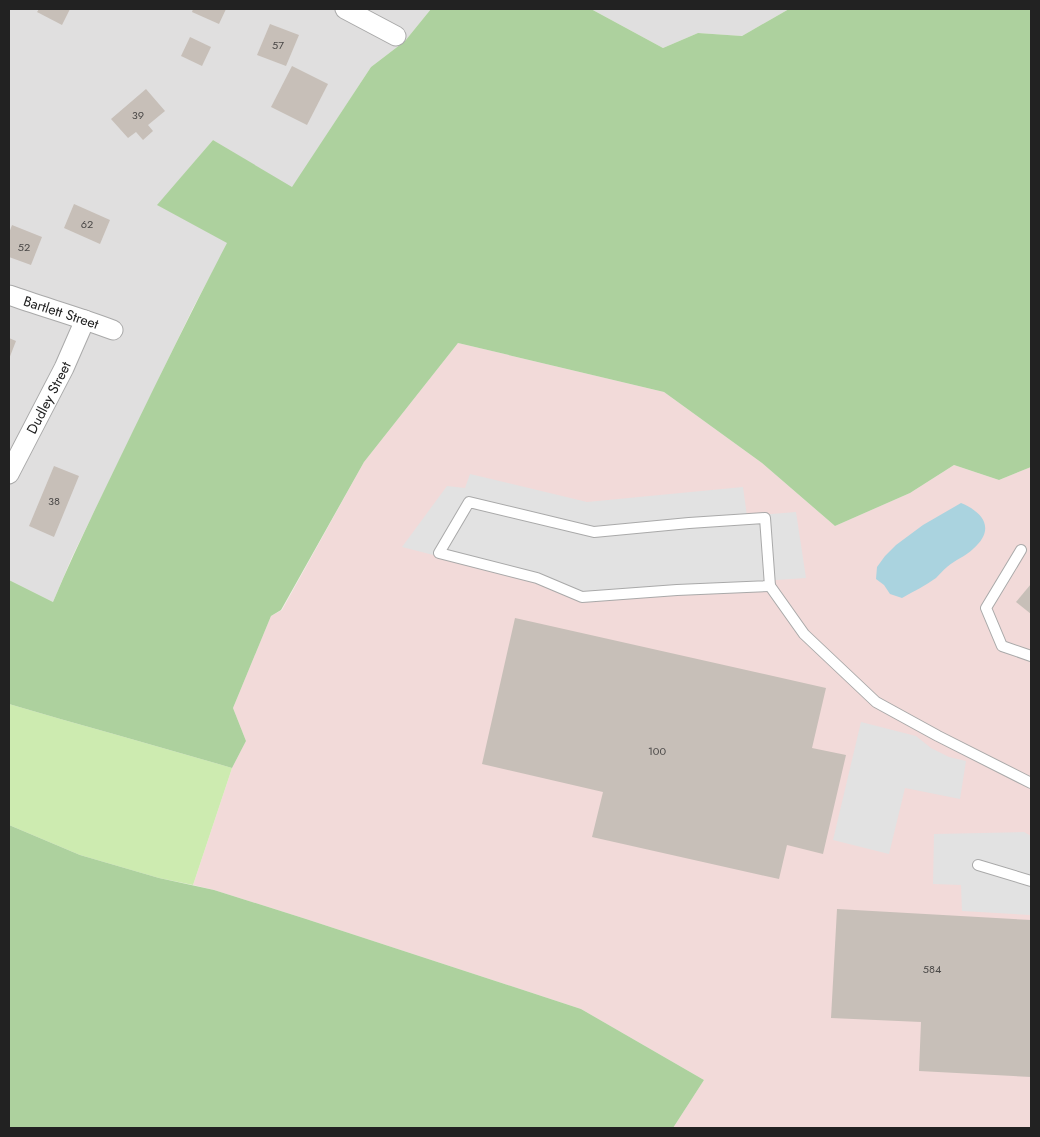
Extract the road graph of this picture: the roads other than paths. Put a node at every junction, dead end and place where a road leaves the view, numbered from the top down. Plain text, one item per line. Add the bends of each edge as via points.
1 (345, 9) edge
2 (396, 36) dead end
3 (9, 295) edge
4 (85, 320) junction
5 (113, 330) dead end
6 (9, 474) edge
7 (1021, 550) dead end
8 (770, 586) junction
9 (1031, 656) edge
10 (1031, 783) edge
11 (978, 865) dead end
12 (1031, 881) edge

1 - 2 street
3 - 4 street, Bartlett Street
4 - 5 street, Bartlett Street
4 - 6 street, Dudley Street
7 - 9 lane via 986,608 1002,646
8 - 8 lane via 765,518 594,532 469,502 439,553 537,578 582,597
8 - 10 lane via 804,634 876,702
11 - 12 lane

